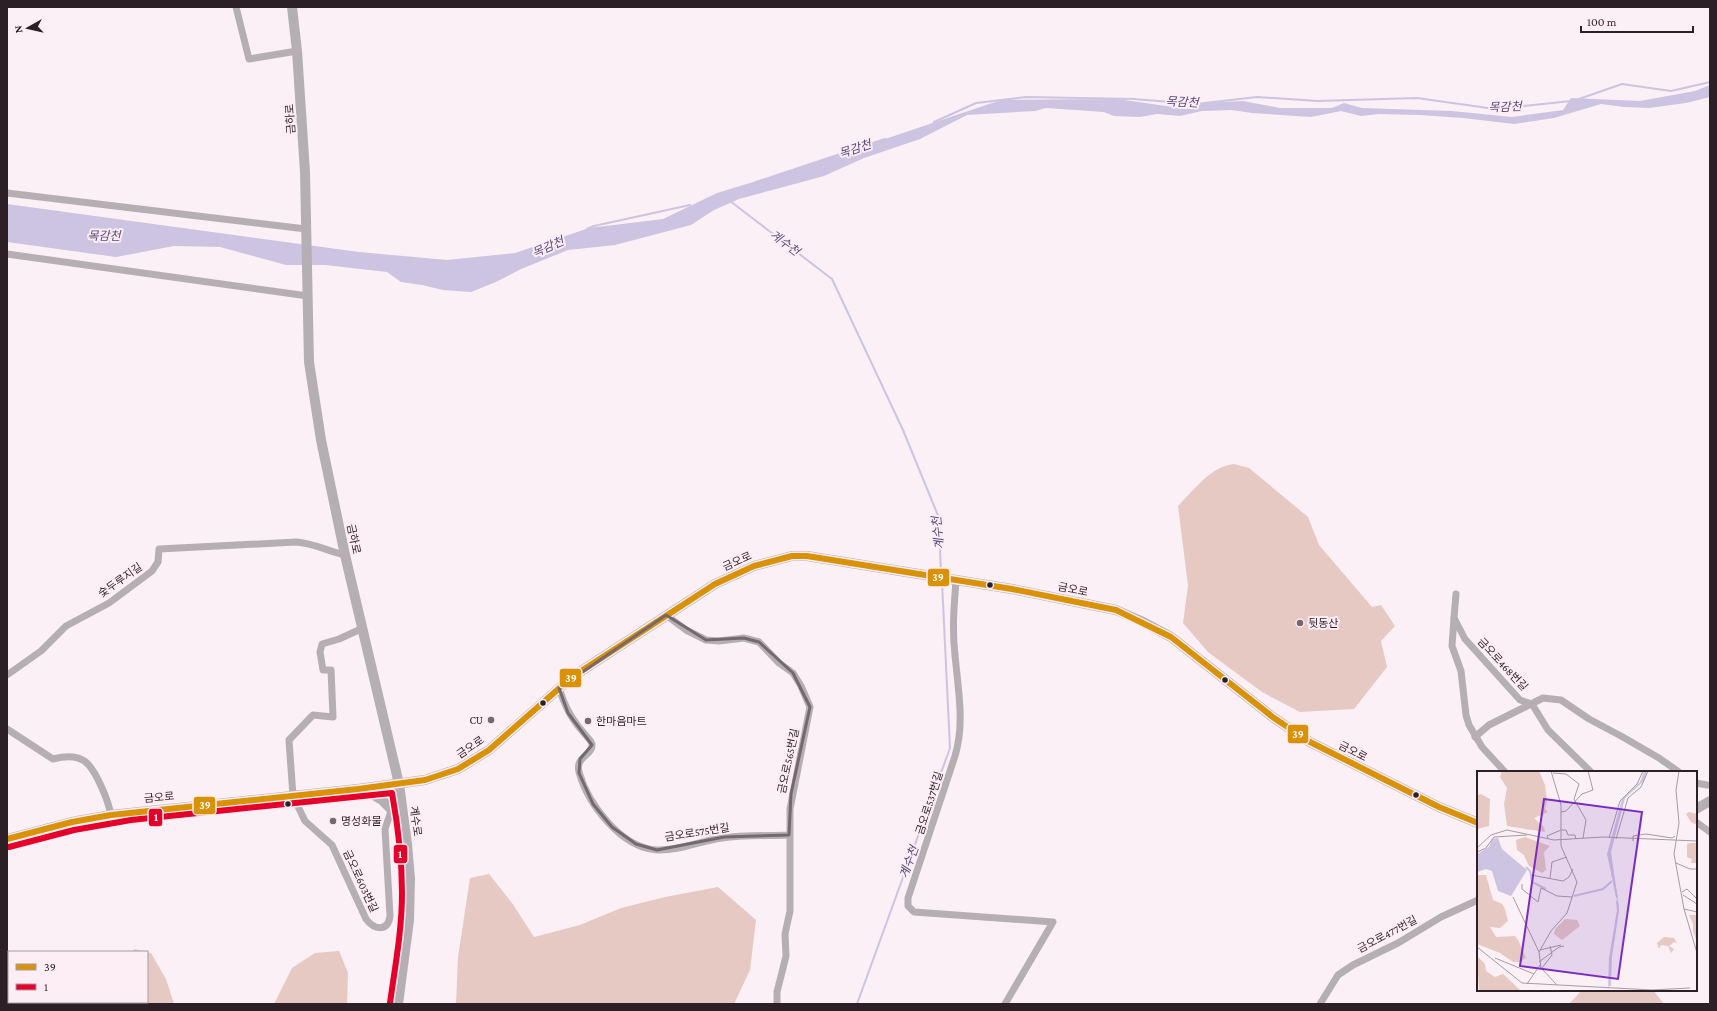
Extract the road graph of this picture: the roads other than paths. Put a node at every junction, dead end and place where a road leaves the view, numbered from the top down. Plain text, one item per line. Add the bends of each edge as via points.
1 (236, 7) edge
2 (292, 7) edge
3 (297, 51) junction
4 (7, 193) edge
5 (306, 229) junction
6 (7, 254) edge
7 (308, 296) junction
8 (345, 555) junction
9 (953, 581) junction
10 (1456, 594) dead end
11 (666, 616) junction
12 (1454, 618) junction
13 (364, 628) junction
14 (7, 674) edge
15 (559, 688) junction
16 (1532, 704) junction
17 (7, 729) edge
18 (1476, 737) junction
19 (1504, 771) edge
20 (1590, 771) edge
21 (1677, 771) edge
22 (1697, 783) edge
23 (399, 784) junction
24 (1707, 785) dead end
25 (363, 789) junction
26 (293, 796) junction
27 (1710, 801) edge
28 (392, 808) junction
29 (1697, 808) edge
30 (111, 815) junction
31 (404, 822) junction
32 (1477, 823) edge
33 (1697, 823) edge
34 (1710, 832) edge
35 (789, 835) junction
36 (7, 840) edge
37 (1477, 900) edge
38 (398, 1004) edge
39 (777, 1004) edge
40 (1005, 1004) edge
41 (1320, 1004) edge

1 - 3 street via 249,58
2 - 3 main road, 금하로
3 - 5 main road, 금하로 via 306,172
4 - 5 street
5 - 7 main road, 금하로
6 - 7 street
7 - 8 main road, 금하로 via 309,362 321,440
8 - 13 main road, 금하로
8 - 14 street, 숯두루지길 via 324,550 313,544 296,542 159,549 158,562 152,571 108,603 66,626 41,651
9 - 11 main road, 금오로 via 823,558 792,556 754,566 736,574
9 - 32 main road, 금오로 via 1101,606 1141,620 1185,647 1274,718 1310,742 1439,807
9 - 40 street, 금오로537번길 via 960,738 908,898 908,906 914,912 1053,922
10 - 12 street
11 - 15 main road, 금오로
11 - 35 street, 금오로565번길 via 706,640 744,638 759,642 802,686 810,706 799,768 791,794
12 - 16 street, 금오로468번길 via 1474,650 1520,700
12 - 18 street via 1452,646 1461,671 1466,714
13 - 23 main road, 금하로
13 - 26 street via 322,644 320,652 323,670 331,670 333,717 313,715 289,740
15 - 23 main road, 금오로 via 474,761 443,775
15 - 35 street, 금오로575번길 via 573,721 592,745 591,751 580,759 578,765 593,804 612,827 626,838 646,848 657,850 724,838
16 - 18 street via 1489,725
16 - 20 street, 금오로468번길 via 1548,730
16 - 21 street via 1543,698 1561,700 1589,720 1647,751
17 - 30 street via 53,759 72,756 90,765 108,802
18 - 19 street via 1492,760
22 - 24 street
23 - 25 main road, 금오로
23 - 31 main road, 계수로
25 - 26 main road, 금오로
25 - 28 main road
26 - 28 street, 금오로603번길 via 305,821 332,845 366,919 371,925 379,928 386,927 390,922 385,828
26 - 30 main road, 금오로
27 - 29 main road
28 - 31 main road
30 - 36 main road, 금오로 via 72,822
31 - 38 main road, 계수로 via 410,900
33 - 34 street
35 - 39 street, 금오로565번길 via 790,911 785,934 785,964 777,992
37 - 41 street, 금오로477번길 via 1345,970 1338,975

